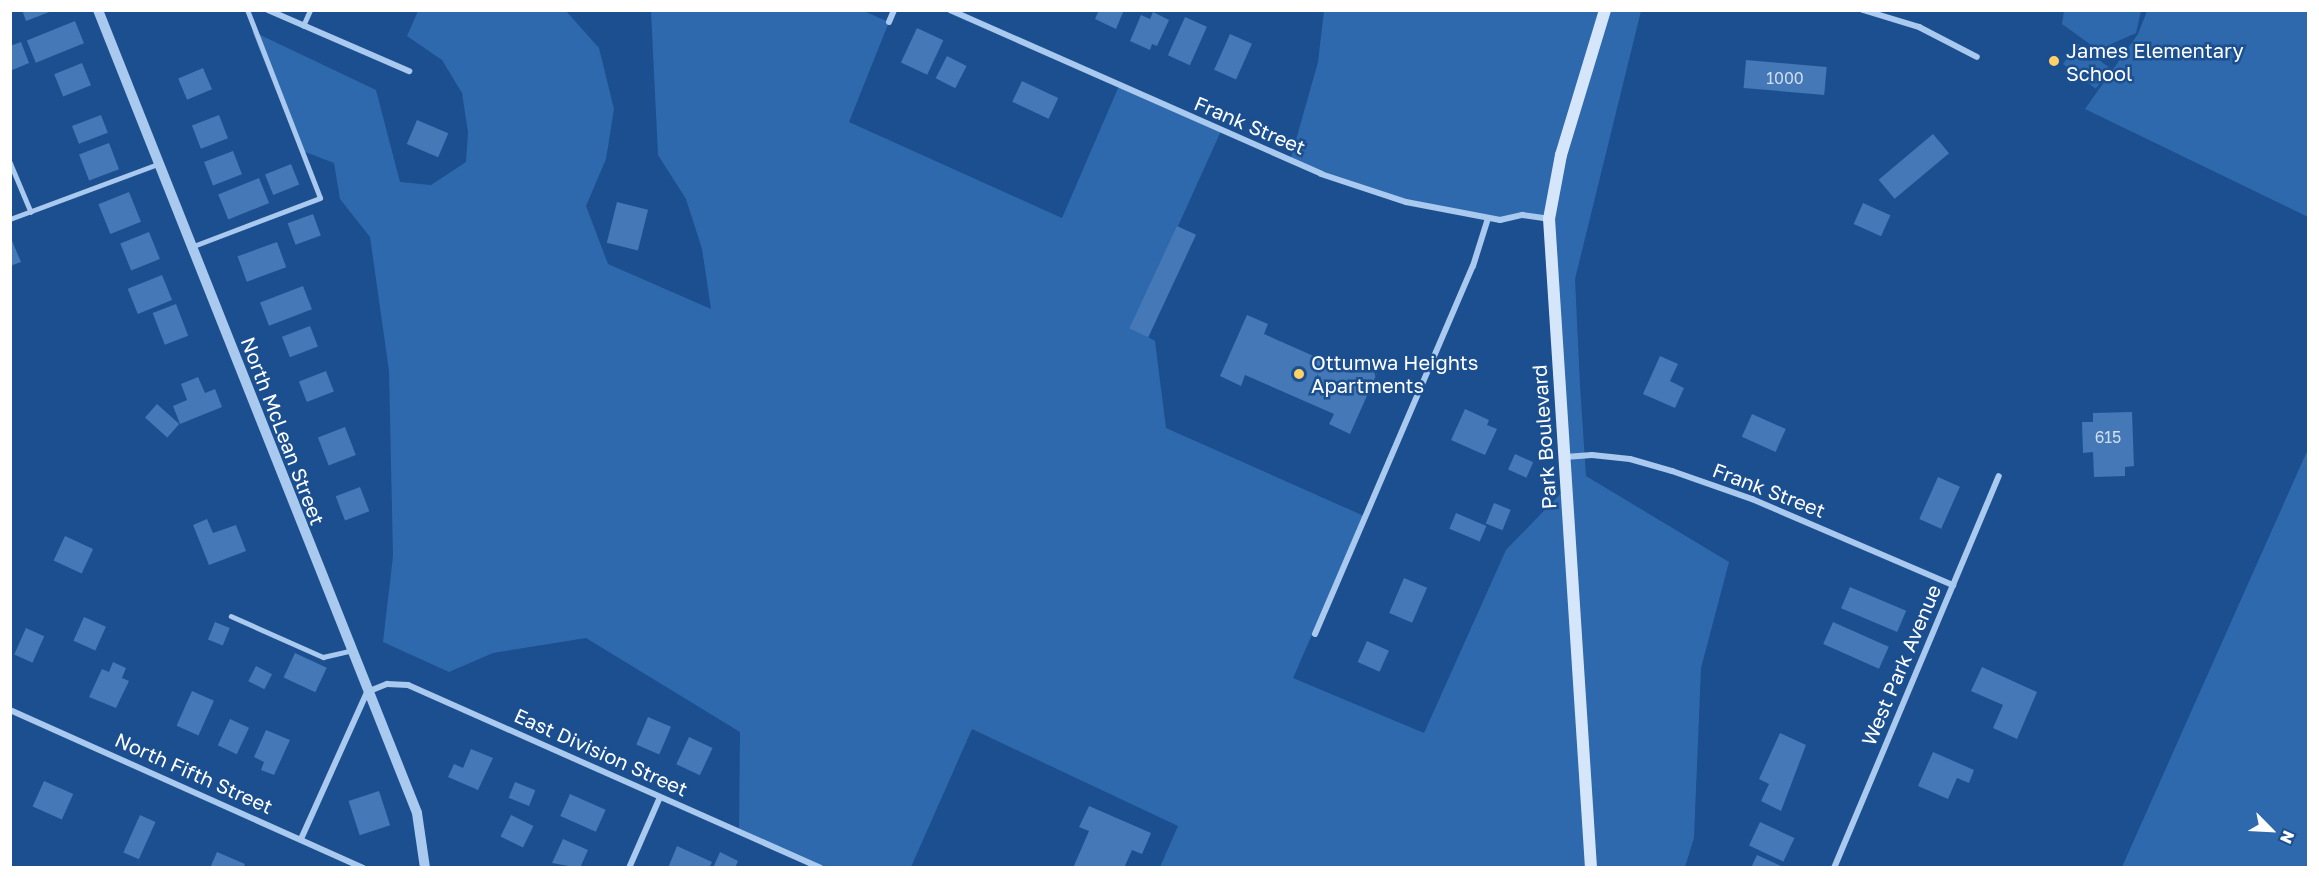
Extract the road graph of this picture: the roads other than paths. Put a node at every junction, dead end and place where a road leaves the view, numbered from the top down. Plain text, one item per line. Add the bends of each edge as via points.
1 (98, 10) edge
2 (247, 10) edge
3 (268, 10) edge
4 (310, 10) edge
5 (894, 10) edge
6 (950, 10) edge
7 (1605, 10) edge
8 (1863, 10) edge
9 (889, 22) dead end
10 (303, 26) junction
11 (1977, 57) dead end
12 (409, 71) dead end
13 (10, 162) edge
14 (158, 164) junction
15 (31, 212) junction
16 (1488, 218) junction
17 (10, 219) edge
18 (1550, 219) junction
19 (191, 248) junction
20 (1565, 457) junction
21 (1999, 476) dead end
22 (1953, 585) junction
23 (231, 616) dead end
24 (1315, 634) dead end
25 (350, 651) junction
26 (367, 692) junction
27 (10, 710) edge
28 (660, 797) junction
29 (301, 839) junction
30 (363, 867) edge
31 (425, 867) edge
32 (629, 867) edge
33 (820, 867) edge
34 (1591, 867) edge
35 (1834, 867) edge

1 - 14 street, North McLean Street
2 - 19 lane via 320,198
3 - 10 street
4 - 10 lane
5 - 9 street
6 - 16 street, Frank Street via 1322,174 1406,202
7 - 18 main road, Park Boulevard via 1561,155
8 - 11 street via 1919,27
10 - 12 street
13 - 15 lane
14 - 15 lane
14 - 19 street, North McLean Street
15 - 17 lane
16 - 18 street, Frank Street via 1522,215
16 - 24 street via 1473,266
18 - 20 main road, Park Boulevard
19 - 25 street, North McLean Street
20 - 22 street, Frank Street via 1630,459 1672,471 1763,503
20 - 34 main road, Park Boulevard
21 - 22 street, West Park Avenue
22 - 35 street, West Park Avenue
23 - 25 lane via 323,657
25 - 26 street, North McLean Street
26 - 28 street, East Division Street via 387,684 408,685
26 - 29 street
26 - 31 street, North McLean Street via 417,813
27 - 29 street, North Fifth Street
28 - 32 street
28 - 33 street, East Division Street
29 - 30 street, North Fifth Street

